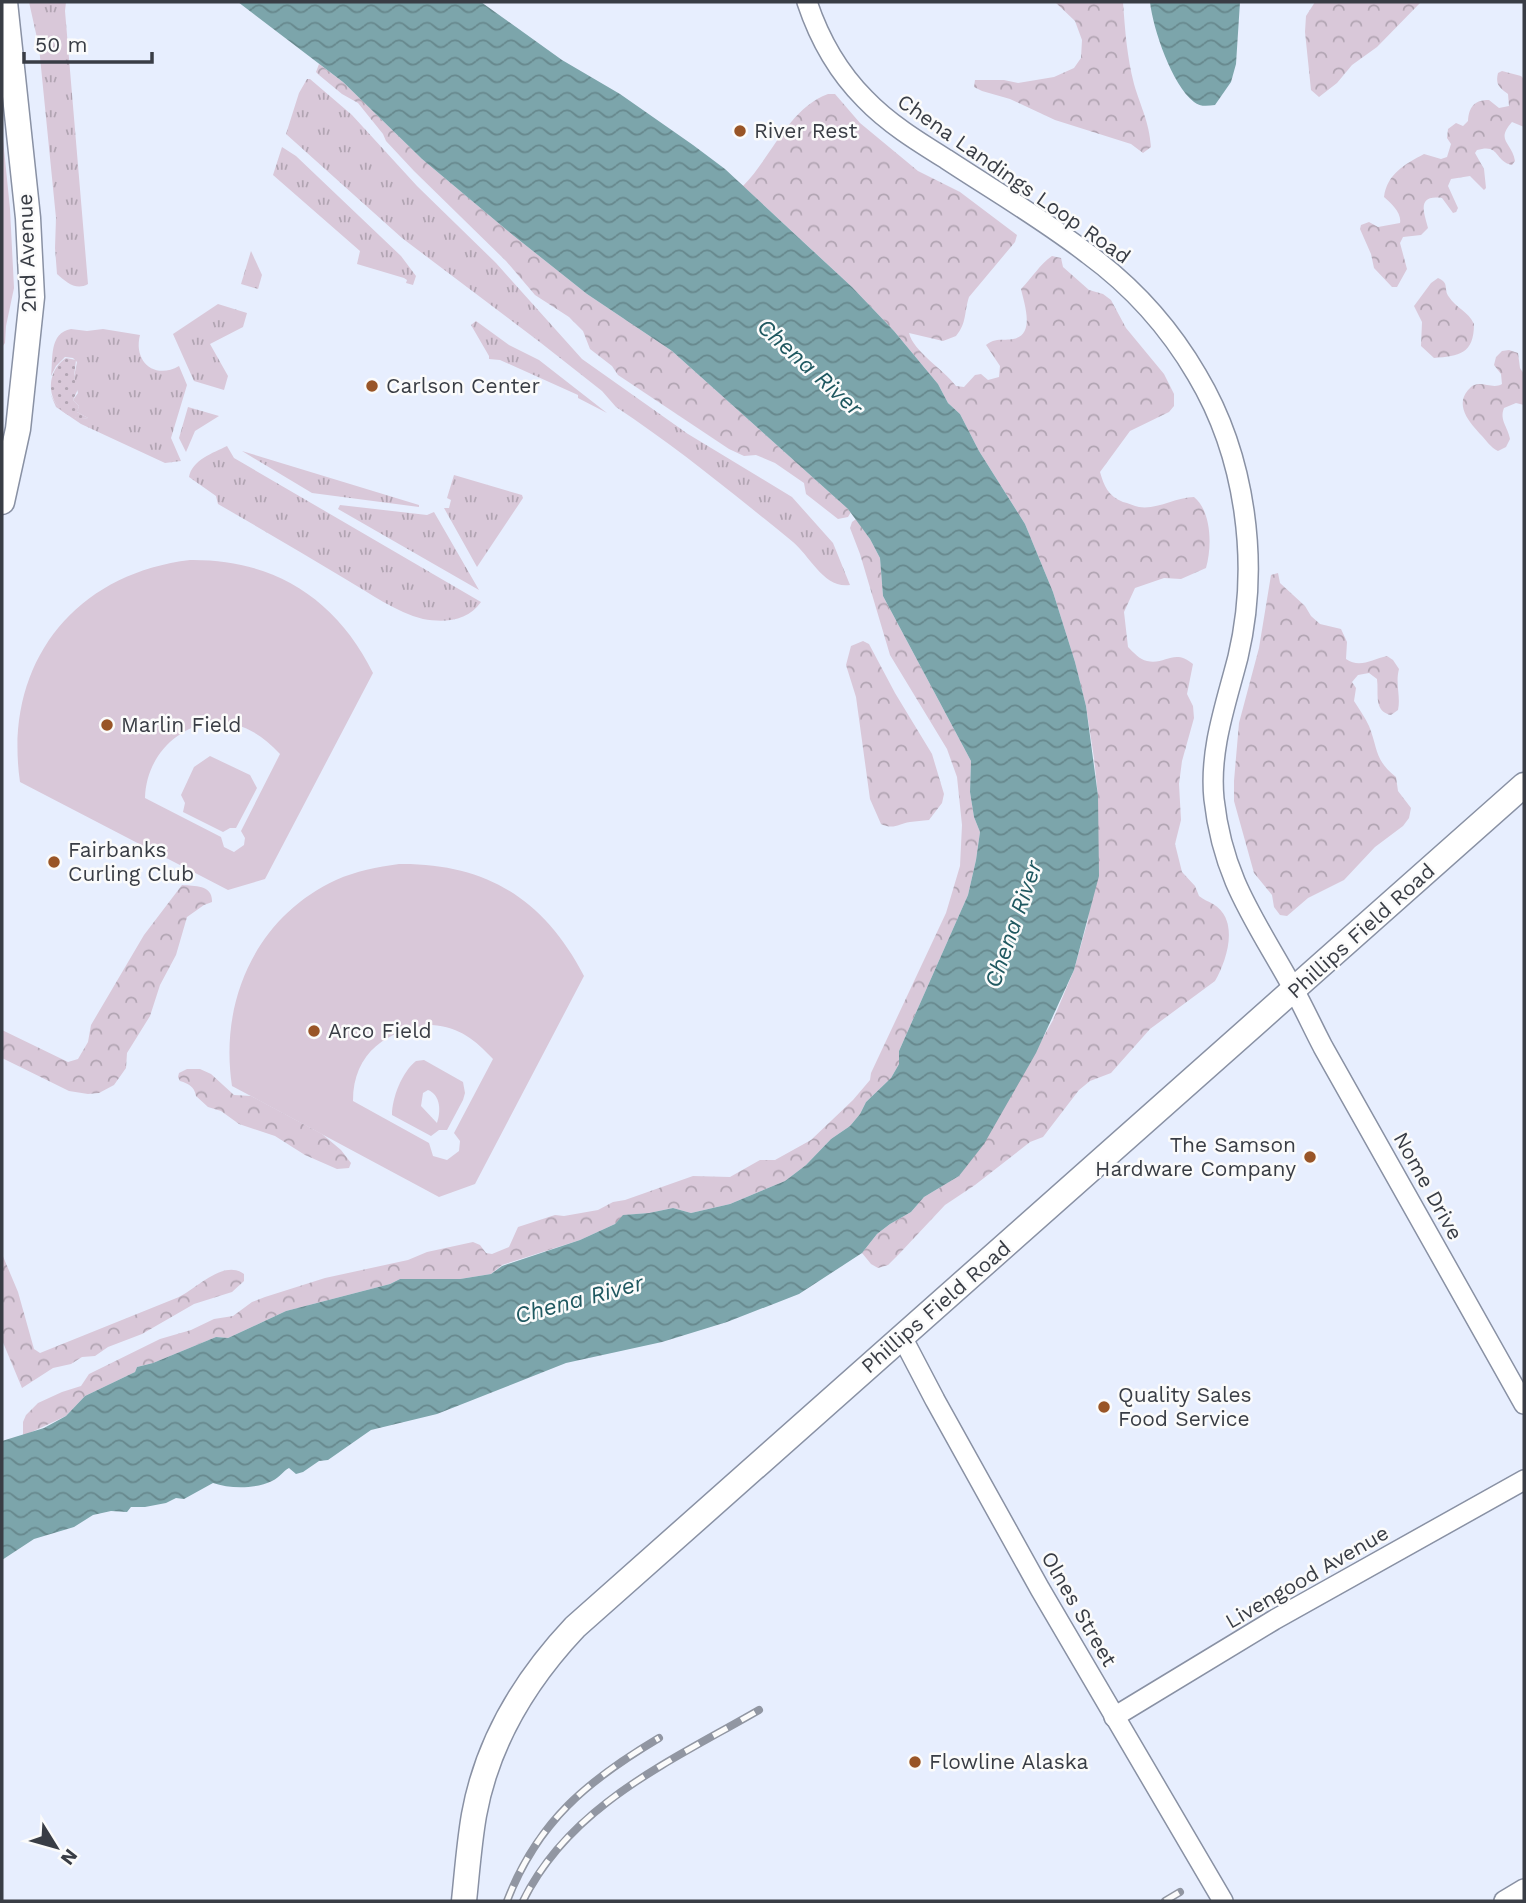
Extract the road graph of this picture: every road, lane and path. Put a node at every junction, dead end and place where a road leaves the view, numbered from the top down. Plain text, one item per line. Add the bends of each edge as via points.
1 (5, 2) edge
2 (807, 2) edge
3 (10, 425) edge
4 (2, 502) edge
5 (1524, 785) edge
6 (1294, 990) junction
7 (902, 1337) junction
8 (1524, 1404) edge
9 (1524, 1480) edge
10 (1114, 1717) junction
11 (1524, 1889) edge
12 (464, 1901) edge
13 (1223, 1901) edge
14 (1504, 1901) edge

1 - 3 street, 2nd Avenue via 32,297
2 - 6 street, Chena Landings Loop Road via 824,42 863,97 895,125 1102,264 1152,311 1209,398 1237,480 1248,563 1244,622 1214,764 1217,822 1240,896
3 - 4 street, 2nd Avenue
5 - 6 street, Phillips Field Road
6 - 7 street, Phillips Field Road
6 - 8 street, Nome Drive
7 - 10 street, Olnes Street
7 - 12 street, Phillips Field Road via 575,1627 546,1658 513,1708 488,1764 474,1814
9 - 10 street, Livengood Avenue via 1274,1620
10 - 13 street, Olnes Street
11 - 14 street

